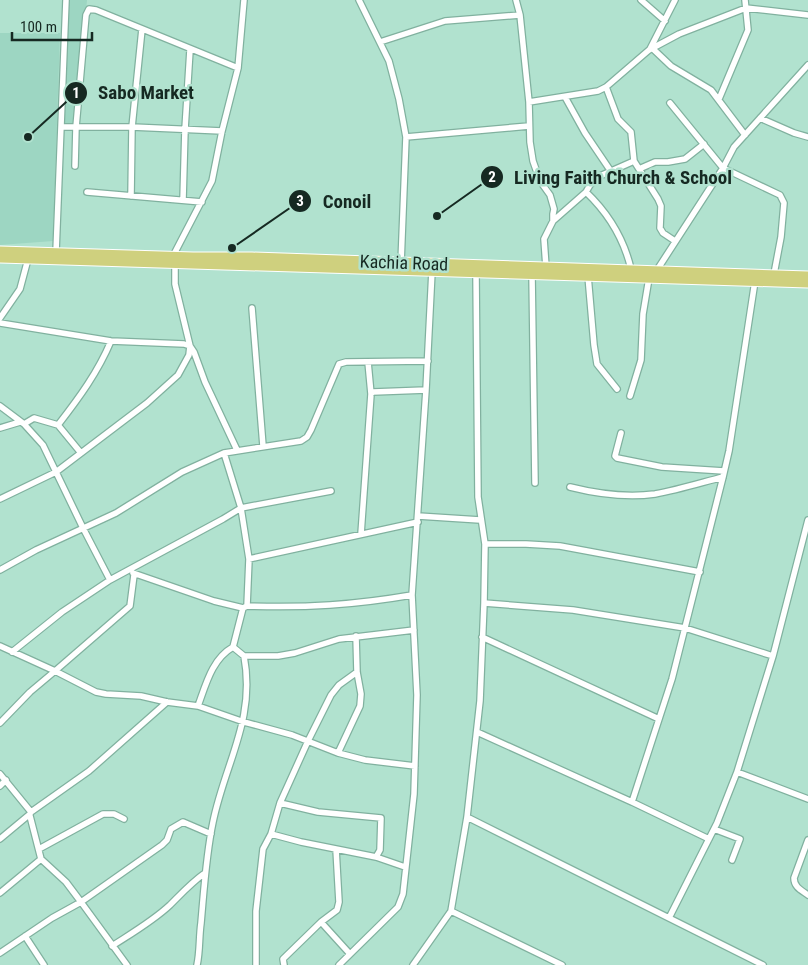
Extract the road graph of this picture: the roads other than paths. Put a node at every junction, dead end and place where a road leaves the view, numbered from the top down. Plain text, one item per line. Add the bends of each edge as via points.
1 (66, 0) edge
2 (244, 0) edge
3 (516, 0) edge
4 (642, 0) edge
5 (675, 0) edge
6 (745, 0) edge
7 (361, 1) edge
8 (746, 8) junction
9 (520, 15) junction
10 (808, 15) edge
11 (665, 21) junction
12 (142, 29) junction
13 (380, 42) junction
14 (650, 49) junction
15 (190, 50) junction
16 (808, 65) edge
17 (238, 68) junction
18 (606, 88) junction
19 (565, 97) junction
20 (718, 98) junction
21 (529, 102) junction
22 (670, 103) dead end
23 (760, 118) junction
24 (529, 126) junction
25 (62, 127) junction
26 (76, 127) junction
27 (132, 127) junction
28 (185, 130) junction
29 (222, 131) junction
30 (745, 135) junction
31 (406, 137) junction
32 (808, 137) edge
33 (704, 144) junction
34 (634, 161) junction
35 (75, 166) dead end
36 (723, 168) junction
37 (639, 169) junction
38 (610, 170) junction
39 (87, 192) dead end
40 (586, 192) junction
41 (131, 196) junction
42 (184, 200) junction
43 (202, 202) junction
44 (554, 221) junction
45 (676, 241) junction
46 (0, 251) edge
47 (56, 252) junction
48 (0, 258) edge
49 (28, 259) junction
50 (174, 260) junction
51 (193, 261) junction
52 (401, 263) junction
53 (546, 268) junction
54 (631, 269) junction
55 (657, 270) junction
56 (432, 271) junction
57 (476, 272) junction
58 (532, 274) junction
59 (774, 274) junction
60 (588, 276) junction
61 (808, 276) edge
62 (649, 278) junction
63 (755, 281) junction
64 (808, 283) edge
65 (252, 308) dead end
66 (0, 318) edge
67 (0, 323) edge
68 (111, 340) junction
69 (190, 346) junction
70 (428, 361) junction
71 (368, 362) junction
72 (617, 389) dead end
73 (426, 390) junction
74 (371, 394) junction
75 (630, 396) dead end
76 (0, 406) edge
77 (22, 423) junction
78 (58, 425) junction
79 (0, 428) edge
80 (621, 433) dead end
81 (263, 446) junction
82 (237, 450) junction
83 (81, 453) junction
84 (224, 453) junction
85 (56, 472) junction
86 (724, 474) junction
87 (535, 483) dead end
88 (570, 487) dead end
89 (331, 491) dead end
90 (0, 499) edge
91 (241, 508) junction
92 (418, 519) junction
93 (480, 520) junction
94 (808, 520) edge
95 (83, 528) junction
96 (361, 534) junction
97 (484, 544) junction
98 (249, 559) junction
99 (0, 570) edge
100 (132, 572) junction
101 (700, 572) junction
102 (110, 580) junction
103 (412, 595) junction
104 (484, 603) junction
105 (245, 607) junction
106 (686, 628) junction
107 (414, 630) junction
108 (356, 636) junction
109 (482, 637) junction
110 (233, 647) junction
111 (1, 649) edge
112 (12, 652) junction
113 (244, 656) junction
114 (773, 656) junction
115 (55, 671) junction
116 (357, 672) junction
117 (167, 702) junction
118 (198, 706) junction
119 (659, 719) junction
120 (244, 722) junction
121 (0, 723) edge
122 (477, 732) junction
123 (308, 741) junction
124 (338, 753) junction
125 (415, 766) junction
126 (737, 772) junction
127 (0, 774) edge
128 (6, 780) junction
129 (0, 786) edge
130 (808, 799) edge
131 (280, 802) junction
132 (632, 802) junction
133 (30, 814) junction
134 (467, 817) junction
135 (124, 819) dead end
136 (714, 829) junction
137 (211, 834) junction
138 (271, 834) junction
139 (0, 839) edge
140 (709, 839) junction
141 (808, 840) edge
142 (39, 848) junction
143 (336, 849) junction
144 (376, 857) junction
145 (42, 859) junction
146 (732, 860) dead end
147 (406, 867) junction
148 (205, 873) junction
149 (0, 893) edge
150 (808, 895) edge
151 (81, 902) junction
152 (451, 912) junction
153 (669, 918) junction
154 (321, 922) junction
155 (25, 936) junction
156 (112, 946) junction
157 (0, 953) edge
158 (350, 954) junction
159 (44, 965) edge
160 (127, 965) edge
161 (196, 965) edge
162 (256, 965) edge
163 (284, 965) edge
164 (339, 965) edge
165 (413, 965) edge
166 (562, 965) edge
167 (763, 965) edge

1 - 25 street
2 - 17 street
3 - 9 street
4 - 11 street
5 - 11 street
6 - 8 street
7 - 13 street
8 - 10 street
8 - 14 street
8 - 20 street via 746,38
9 - 13 street via 445,22
9 - 21 street
11 - 14 street
12 - 15 street
12 - 26 street via 96,10 87,10
12 - 27 street
13 - 31 street via 399,99
14 - 18 street
14 - 20 street via 671,66 701,82
15 - 17 street
15 - 28 street
16 - 23 street
17 - 29 street
18 - 19 street
18 - 34 street via 618,119 631,132
19 - 21 street
19 - 38 street
20 - 30 street
21 - 24 street
22 - 33 street
23 - 30 street
23 - 32 street
24 - 31 street
24 - 44 street via 533,161 540,181 550,195
25 - 26 street
25 - 47 street
26 - 27 street
26 - 35 street
27 - 28 street
27 - 41 street
28 - 29 street
28 - 42 street
29 - 43 street via 212,181
30 - 36 street
31 - 52 street
33 - 36 street
33 - 37 street via 685,159 655,162
34 - 37 street
34 - 38 street
36 - 45 street
36 - 59 street via 783,198
37 - 45 street via 661,206 660,228
38 - 40 street via 594,180
39 - 41 street
40 - 44 street
40 - 54 street via 612,222
41 - 42 street
42 - 43 street
43 - 50 street
44 - 53 street via 544,239
45 - 55 street
46 - 47 highway, Kachia Road
47 - 50 highway, Kachia Road
48 - 49 highway, Kachia Road
49 - 50 highway, Kachia Road
49 - 66 street via 20,289
50 - 51 highway, Kachia Road
50 - 69 street
51 - 52 highway, Kachia Road via 252,257
51 - 56 highway, Kachia Road
52 - 53 highway, Kachia Road
53 - 54 highway, Kachia Road
54 - 55 highway, Kachia Road
55 - 59 highway, Kachia Road
56 - 57 highway, Kachia Road
56 - 70 street
57 - 58 highway, Kachia Road
57 - 93 street
58 - 60 highway, Kachia Road
58 - 87 street
59 - 61 highway, Kachia Road
60 - 62 highway, Kachia Road
60 - 72 street via 597,364
62 - 63 highway, Kachia Road
62 - 75 street via 641,360
63 - 64 highway, Kachia Road
63 - 86 street
65 - 81 street
67 - 68 street
68 - 69 street
68 - 78 street via 84,392
69 - 82 street
69 - 83 street via 189,355 178,375
70 - 71 street
70 - 73 street
71 - 74 street
71 - 81 street via 339,364 307,437 301,441
73 - 74 street
73 - 92 street
74 - 96 street
76 - 77 street
77 - 78 street via 34,418
77 - 79 street
77 - 85 street via 43,445
78 - 83 street
80 - 86 street via 617,458
81 - 82 street
82 - 84 street
83 - 85 street
84 - 91 street
84 - 95 street via 182,472 116,513
85 - 90 street
85 - 95 street
86 - 88 street via 654,494 624,496
86 - 101 street
89 - 91 street
91 - 98 street
91 - 100 street
92 - 93 street
92 - 96 street
92 - 103 street
93 - 97 street
94 - 114 street
95 - 99 street
95 - 102 street
96 - 98 street
97 - 101 street via 560,546
97 - 104 street
98 - 105 street
100 - 102 street
100 - 105 street via 214,601
100 - 115 street via 130,606
101 - 106 street
102 - 112 street via 62,612
103 - 105 street via 334,606
103 - 107 street
104 - 106 street via 573,610
104 - 109 street
105 - 110 street
106 - 114 street
106 - 119 street
107 - 108 street
107 - 125 street via 417,695
108 - 113 street via 295,653
108 - 116 street
109 - 119 street
109 - 122 street
110 - 113 street
110 - 118 street via 212,669
111 - 112 street
112 - 115 street
113 - 120 street via 248,687
114 - 126 street
115 - 117 street via 96,692
115 - 121 street
116 - 123 street via 339,685
116 - 124 street via 360,706
117 - 118 street
117 - 133 street via 89,771
118 - 120 street
119 - 132 street
120 - 123 street
120 - 137 street
122 - 132 street
122 - 134 street
123 - 124 street
123 - 131 street
124 - 125 street
125 - 147 street
126 - 130 street
126 - 136 street
127 - 128 street
128 - 129 street
128 - 133 street
131 - 138 street
131 - 144 street via 318,812 381,818 380,850
132 - 140 street
133 - 139 street
133 - 142 street
134 - 152 street
134 - 153 street
135 - 142 street via 114,814 103,814
136 - 140 street
136 - 146 street via 740,840
137 - 148 street
137 - 151 street via 183,822 171,829 162,846
138 - 143 street
138 - 162 street via 264,849 256,911
140 - 153 street
141 - 150 street via 794,878 796,886
142 - 145 street
143 - 144 street
143 - 154 street via 339,902 337,910
144 - 147 street
145 - 149 street
145 - 151 street
147 - 158 street via 398,907
148 - 156 street via 151,920
148 - 161 street
151 - 155 street
151 - 156 street
152 - 165 street
152 - 166 street
153 - 167 street
154 - 158 street
154 - 163 street via 283,959
155 - 157 street
155 - 159 street
156 - 160 street
158 - 164 street

